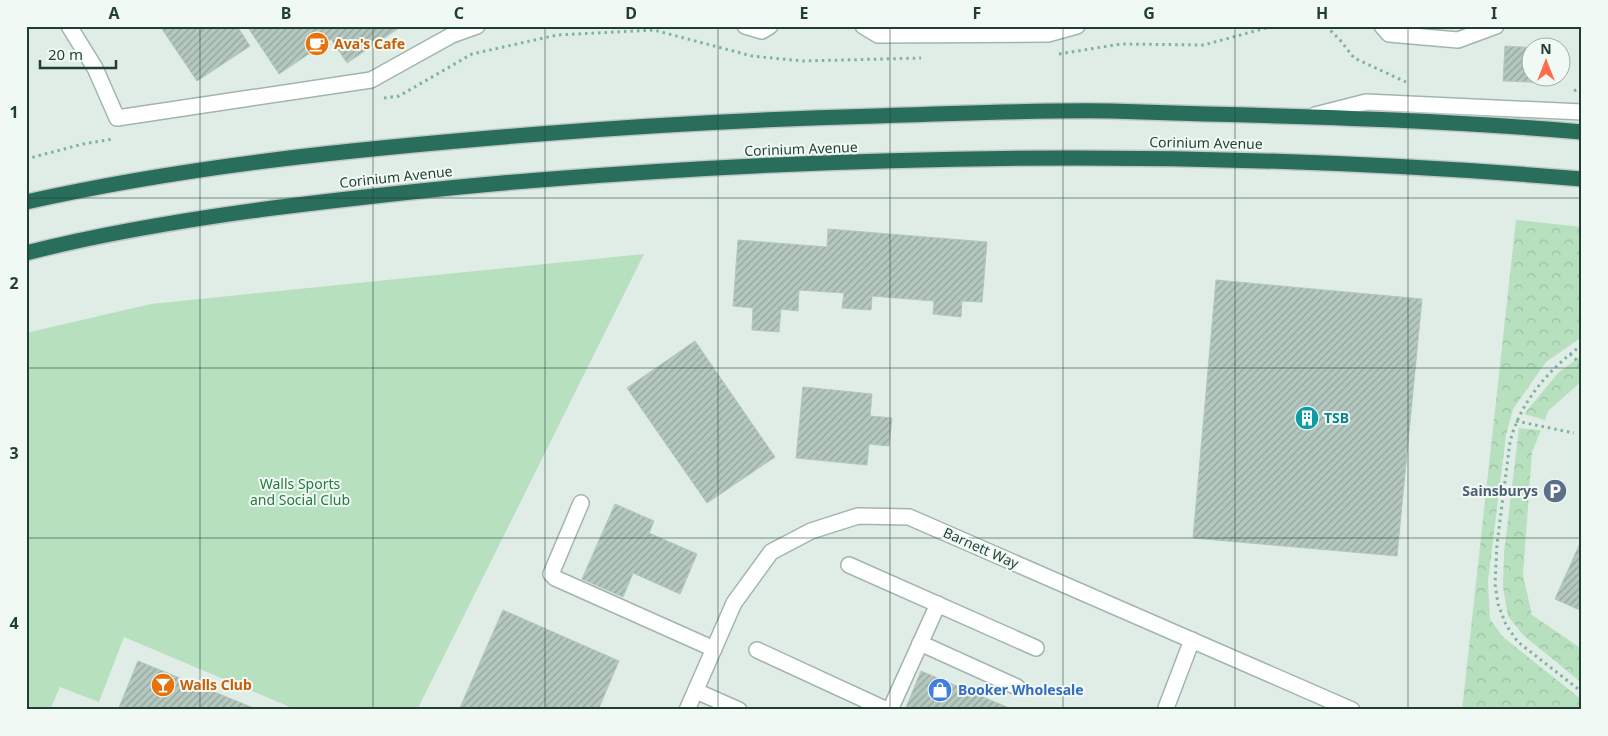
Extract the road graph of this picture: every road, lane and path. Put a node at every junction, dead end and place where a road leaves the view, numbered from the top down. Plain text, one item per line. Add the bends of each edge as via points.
1 (69, 26) edge
2 (477, 26) edge
3 (745, 26) edge
4 (770, 26) edge
5 (863, 26) edge
6 (1077, 26) edge
7 (1272, 26) edge
8 (1326, 26) edge
9 (1382, 26) edge
10 (1496, 26) edge
11 (1052, 54) dead end
12 (922, 58) dead end
13 (1415, 86) dead end
14 (1582, 87) edge
15 (1568, 93) dead end
16 (379, 99) dead end
17 (1582, 112) edge
18 (1312, 116) junction
19 (1582, 132) edge
20 (123, 138) dead end
21 (26, 159) edge
22 (1582, 179) edge
23 (26, 202) edge
24 (26, 253) edge
25 (1582, 346) edge
26 (1570, 354) junction
27 (1582, 365) edge
28 (1516, 421) junction
29 (1574, 433) dead end
30 (581, 503) dead end
31 (849, 565) dead end
32 (938, 604) junction
33 (1192, 640) junction
34 (920, 643) junction
35 (1036, 648) dead end
36 (714, 649) junction
37 (757, 650) dead end
38 (1017, 687) dead end
39 (696, 691) junction
40 (1582, 692) edge
41 (1166, 708) dead end
42 (687, 710) edge
43 (739, 710) edge
44 (888, 710) edge
45 (1352, 710) edge

1 - 2 street via 95,68 117,118 370,80 452,35
3 - 4 street via 762,31
5 - 6 street via 878,35 1048,34
7 - 11 path via 1204,45 1121,44
8 - 13 path via 1354,58
9 - 10 street via 1388,34 1458,40
12 - 16 path via 803,61 752,56 654,30 557,35 472,54 398,96
14 - 15 path
17 - 18 street via 1366,102
18 - 19 highway, Corinium Avenue
18 - 23 highway, Corinium Avenue via 1110,111 983,112 596,129 293,158 186,172
20 - 21 path via 83,144
22 - 24 highway, Corinium Avenue via 1273,161 1106,158 739,167 456,187 322,202 193,219
25 - 26 path
26 - 27 path
26 - 28 path via 1540,384
28 - 29 path
28 - 40 path via 1510,442 1497,544 1495,584 1498,604 1506,625 1518,642
30 - 36 street via 551,574
31 - 32 street
32 - 34 street
32 - 35 street
33 - 36 street, Barnett Way via 909,517 858,516 811,531 771,552 734,603
33 - 41 street
33 - 45 street, Barnett Way
34 - 38 street
34 - 44 street
36 - 39 street, Barnett Way
37 - 44 street
39 - 42 street, Barnett Way
39 - 43 street

